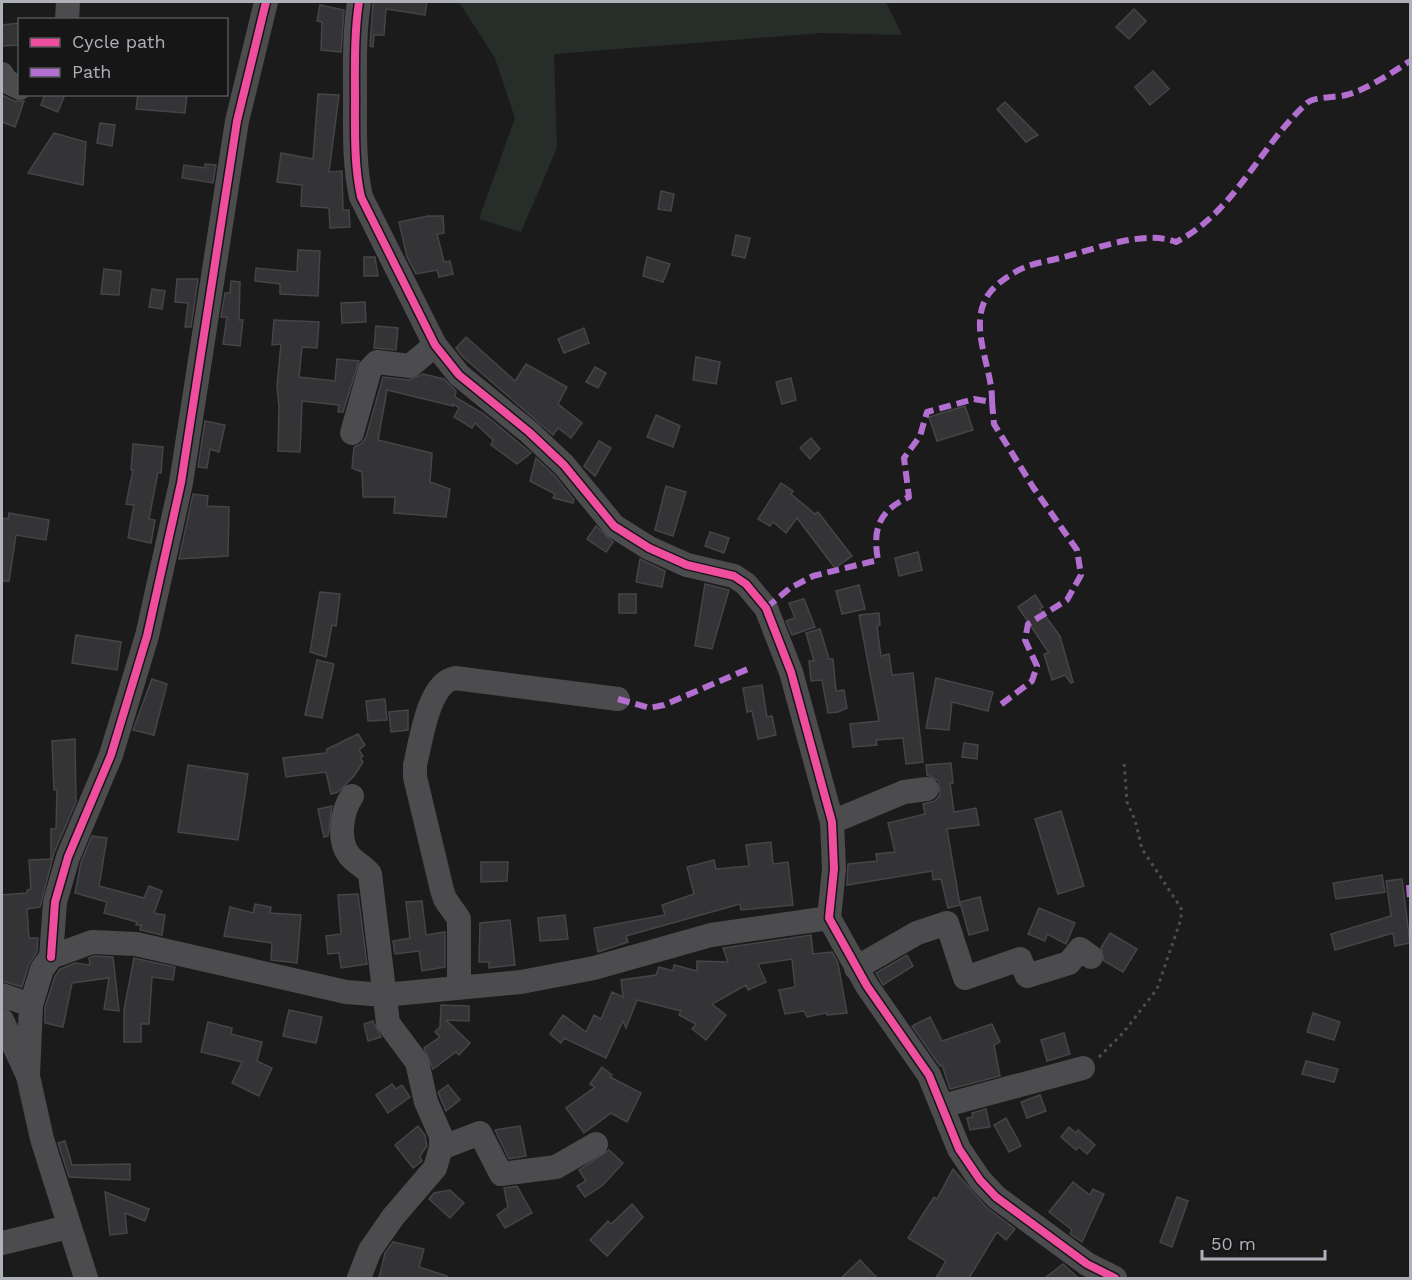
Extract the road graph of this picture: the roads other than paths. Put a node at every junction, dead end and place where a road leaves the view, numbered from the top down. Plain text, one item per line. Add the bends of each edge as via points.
1 (68, 2) edge
2 (266, 2) edge
3 (359, 2) edge
4 (67, 18) edge
5 (2, 74) edge
6 (18, 87) edge
7 (435, 345) junction
8 (352, 434) dead end
9 (618, 699) dead end
10 (927, 789) dead end
11 (352, 796) dead end
12 (831, 822) junction
13 (829, 918) junction
14 (51, 957) junction
15 (1091, 957) dead end
16 (856, 968) junction
17 (459, 987) junction
18 (2, 995) edge
19 (384, 995) junction
20 (31, 1005) junction
21 (2, 1020) edge
22 (1083, 1068) road end
23 (28, 1076) junction
24 (942, 1106) junction
25 (596, 1144) dead end
26 (441, 1148) junction
27 (68, 1227) junction
28 (2, 1243) edge
29 (86, 1278) edge
30 (359, 1278) edge
31 (1115, 1278) edge

1 - 4 street
2 - 14 street via 237,121 181,483 147,636 111,754 65,868 55,902
3 - 7 street via 355,147 360,197
5 - 6 street
7 - 8 street via 410,366 377,362 370,369
7 - 12 street via 459,375 564,465 614,526 687,565 735,576 756,594 766,608 791,672
9 - 17 street via 455,678 446,680 436,691 415,777 442,890 459,919
10 - 12 street via 904,792
11 - 19 street via 344,813 344,841 351,858 370,874
12 - 13 street via 834,869
13 - 16 street
13 - 17 street via 711,935 594,968 531,980
14 - 19 street via 92,942 136,944 336,990
14 - 20 street via 42,969
15 - 16 street via 1080,949 1070,963 1027,976 1020,959 965,978 947,923 917,933
16 - 24 street via 929,1075
17 - 19 street
18 - 20 street
19 - 26 street via 388,1023 417,1062 426,1102 441,1136
20 - 23 street
21 - 23 street
22 - 24 street
23 - 27 street
24 - 31 street via 959,1149 996,1197 1087,1264
25 - 26 street via 556,1167 508,1174 501,1174 480,1133
26 - 30 street via 435,1168 393,1216 370,1251
27 - 28 street
27 - 29 street

